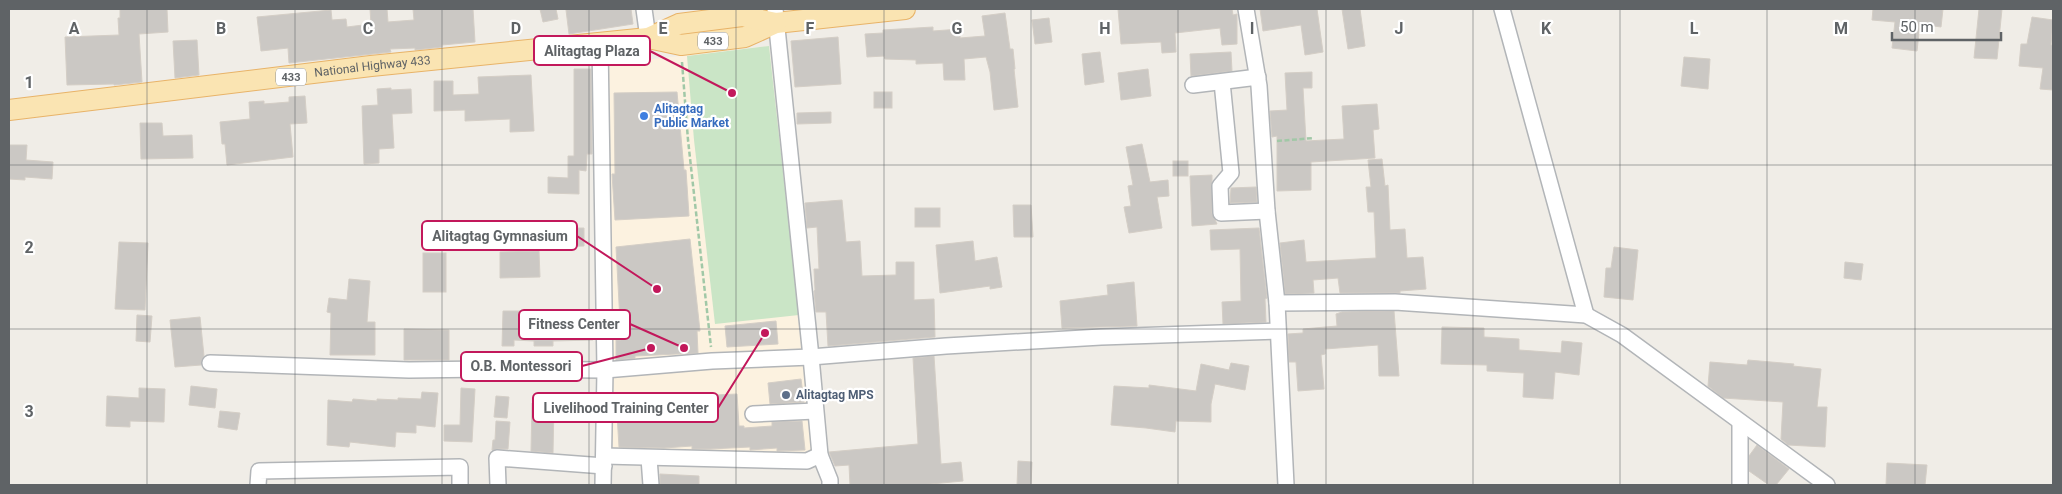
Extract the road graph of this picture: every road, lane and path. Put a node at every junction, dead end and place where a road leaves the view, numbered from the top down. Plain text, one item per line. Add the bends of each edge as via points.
1 (644, 9) edge
2 (905, 9) edge
3 (1246, 9) edge
4 (1502, 9) edge
5 (775, 16) edge
6 (648, 38) junction
7 (600, 43) junction
8 (681, 45) junction
9 (1258, 77) junction
10 (1222, 82) junction
11 (1193, 85) dead end
12 (9, 110) edge
13 (1314, 138) dead end
14 (1263, 142) junction
15 (1267, 211) junction
16 (1276, 303) junction
17 (1586, 315) junction
18 (1278, 331) junction
19 (812, 357) junction
20 (712, 361) junction
21 (210, 363) dead end
22 (605, 370) junction
23 (815, 412) junction
24 (753, 414) dead end
25 (1740, 422) junction
26 (820, 455) junction
27 (649, 458) junction
28 (604, 461) junction
29 (258, 485) edge
30 (460, 485) edge
31 (498, 485) edge
32 (603, 485) edge
33 (651, 485) edge
34 (830, 485) edge
35 (1286, 485) edge
36 (1740, 485) edge
37 (1826, 485) edge

1 - 6 street
2 - 5 main road, National Highway 433 / 433
3 - 9 street
4 - 17 street
5 - 6 main road, National Highway 433 / 433 via 742,16 679,24
5 - 8 main road, National Highway 433 / 433 via 745,37
5 - 19 street
6 - 7 main road, National Highway 433 / 433
6 - 8 main road, National Highway 433 / 433
7 - 12 main road, National Highway 433 / 433 via 371,66
7 - 22 street
8 - 20 path
9 - 10 street
9 - 14 street
10 - 11 street
10 - 15 street via 1231,173 1220,186 1221,213
13 - 14 path
14 - 15 street
15 - 16 street
16 - 17 street via 1395,302
16 - 18 street
17 - 25 street via 1622,335
18 - 19 street via 1101,337
18 - 35 street
19 - 20 street
19 - 23 street
20 - 22 street
21 - 22 street via 409,370
22 - 28 street
23 - 24 street
23 - 26 street
25 - 36 street
25 - 37 street
26 - 27 street via 807,461
26 - 34 street
27 - 28 street
27 - 33 street
28 - 31 street via 497,458
28 - 32 street
29 - 30 street via 259,471 460,467

